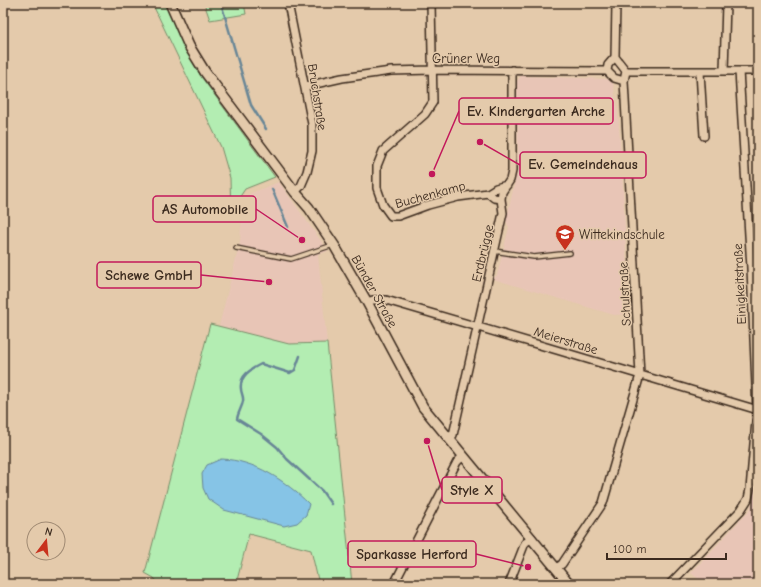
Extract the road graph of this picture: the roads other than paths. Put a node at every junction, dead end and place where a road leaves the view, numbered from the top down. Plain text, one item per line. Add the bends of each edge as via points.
1 (170, 3) edge
2 (288, 3) edge
3 (431, 3) edge
4 (616, 3) edge
5 (726, 3) edge
6 (615, 57) junction
7 (433, 70) junction
8 (512, 70) junction
9 (607, 71) junction
10 (626, 71) junction
11 (724, 71) junction
12 (739, 71) junction
13 (758, 71) edge
14 (700, 72) junction
15 (624, 81) junction
16 (306, 86) junction
17 (704, 136) dead end
18 (507, 185) junction
19 (295, 192) junction
20 (488, 193) junction
21 (501, 199) junction
22 (334, 245) junction
23 (236, 248) dead end
24 (494, 251) junction
25 (570, 253) dead end
26 (754, 268) edge
27 (367, 302) junction
28 (478, 326) junction
29 (640, 374) junction
30 (758, 410) edge
31 (450, 439) junction
32 (464, 456) junction
33 (532, 538) junction
34 (557, 568) junction
35 (394, 584) edge
36 (509, 584) edge
37 (569, 584) edge
38 (670, 584) edge

1 - 19 main road, Bünder Straße via 189,46 205,72
2 - 16 street, Bruchstraße
3 - 7 street
4 - 6 street
5 - 11 street
6 - 9 street via 608,65
6 - 10 street
7 - 8 street, Grüner Weg
7 - 16 street, Grüner Weg via 391,71
7 - 20 street, Buchenkamp via 433,102 425,114 383,150 377,166 377,188 383,205 392,216 398,216 458,197
8 - 9 street, Grüner Weg
8 - 18 street, Erdbrügge via 512,171
9 - 15 street via 614,78
10 - 14 street
10 - 15 street, Schulstraße
11 - 12 street
11 - 14 street
12 - 13 street
12 - 26 street, Einigkeitstraße
14 - 17 street
15 - 29 street, Schulstraße
16 - 19 street, Bruchstraße via 312,124 312,151 307,172 301,186
18 - 20 street
18 - 21 street, Erdbrügge
19 - 22 main road, Bünder Straße
20 - 21 street via 494,198
21 - 24 street, Erdbrügge via 503,212
22 - 23 lane via 291,259
22 - 27 main road, Bünder Straße
24 - 25 lane via 534,257
24 - 28 street, Erdbrügge
26 - 30 street, Einigkeitstraße
27 - 28 street, Meierstraße via 386,300
27 - 31 main road, Bünder Straße via 423,407
28 - 29 street, Meierstraße
28 - 31 street, Erdbrügge
29 - 30 street, Meierstraße
29 - 34 street, Schulstraße via 603,503
30 - 38 street, Einigkeitstraße via 748,499 741,510
31 - 32 main road, Bünder Straße
32 - 33 main road, Bünder Straße
32 - 35 street via 457,462
33 - 34 main road, Bünder Straße
33 - 36 street via 525,543
34 - 37 main road, Bünder Straße

